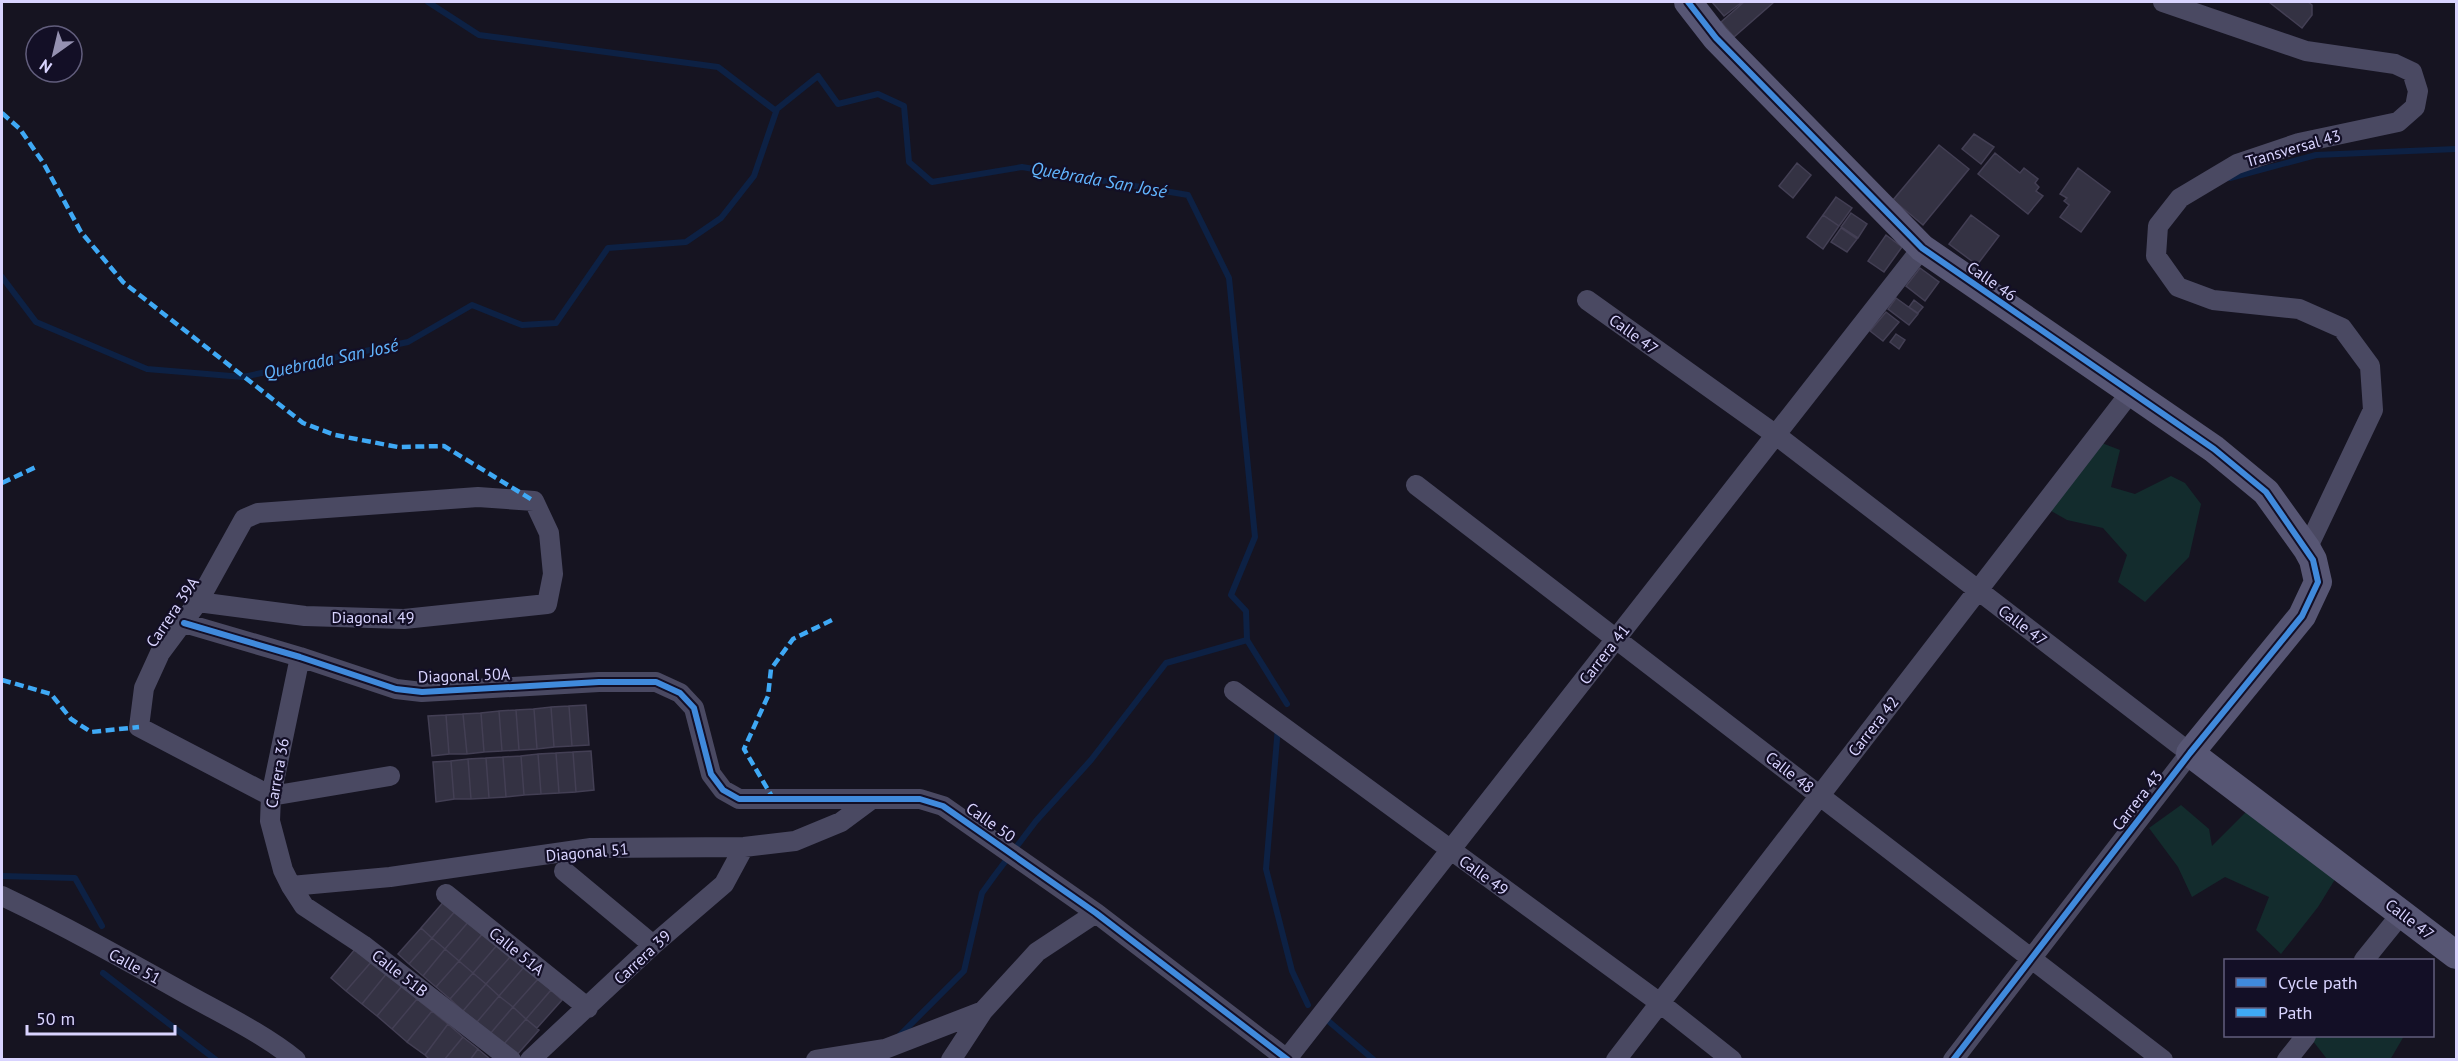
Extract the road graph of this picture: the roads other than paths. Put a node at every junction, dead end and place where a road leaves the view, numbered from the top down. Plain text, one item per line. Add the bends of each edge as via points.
1 (1688, 2) edge
2 (2163, 2) edge
3 (1922, 248) junction
4 (1587, 300) dead end
5 (2130, 393) junction
6 (1776, 435) junction
7 (1416, 485) dead end
8 (2307, 549) junction
9 (1977, 591) junction
10 (198, 602) junction
11 (547, 604) joint
12 (184, 623) junction
13 (1616, 638) junction
14 (300, 657) junction
15 (1234, 691) dead end
16 (680, 693) joint
17 (2190, 753) junction
18 (390, 776) dead end
19 (1820, 795) junction
20 (271, 796) junction
21 (872, 799) junction
22 (744, 847) junction
23 (1450, 850) junction
24 (564, 871) dead end
25 (291, 886) junction
26 (446, 894) dead end
27 (2, 896) edge
28 (1096, 913) junction
29 (2402, 913) junction
30 (653, 945) junction
31 (2457, 955) edge
32 (2032, 958) junction
33 (2365, 959) edge
34 (1660, 1003) junction
35 (588, 1008) junction
36 (983, 1011) junction
37 (2304, 1037) edge
38 (889, 1054) edge
39 (296, 1059) edge
40 (511, 1059) edge
41 (530, 1059) edge
42 (816, 1059) edge
43 (951, 1059) edge
44 (1287, 1059) edge
45 (1616, 1059) edge
46 (1732, 1059) edge
47 (1953, 1059) edge
48 (2163, 1059) edge
49 (2287, 1059) edge

1 - 3 street, Calle 46 via 1724,47
2 - 8 street, Transversal 43 via 2306,51 2394,64 2412,72 2418,91 2415,107 2398,122 2299,143 2237,164 2180,198 2158,226 2156,256 2178,287 2213,300 2299,309 2342,328 2370,366 2373,410
3 - 5 street, Calle 46
3 - 6 street, Carrera 41
4 - 6 street, Calle 47
5 - 8 street, Calle 46 via 2214,449 2266,492
5 - 9 street, Carrera 42
6 - 9 street, Calle 47
6 - 13 street, Carrera 41
7 - 13 street, Calle 48
8 - 17 street, Carrera 43 via 2318,582 2302,616
9 - 17 street, Calle 47
9 - 19 street, Carrera 42
10 - 11 street, Diagonal 49 via 305,616 404,619
10 - 11 street, Carrera 39A via 244,519 258,513 478,497 534,501 549,533 553,574
10 - 12 street, Carrera 39A
12 - 14 street, Diagonal 50A
12 - 20 street, Carrera 39A via 160,653 144,688 139,727
13 - 19 street, Calle 48
13 - 23 street, Carrera 41
14 - 16 street, Diagonal 50A via 396,689 422,692 656,682
14 - 20 street, Carrera 36
15 - 23 street, Calle 49
16 - 21 street, Calle 50 via 694,708 711,774 723,790 740,799
17 - 29 street, Calle 47
17 - 32 street, Carrera 43
18 - 20 street
19 - 32 street, Calle 48
19 - 34 street, Carrera 42
20 - 25 street, Carrera 36 via 270,821
21 - 22 street, Diagonal 51 via 841,822 795,841
21 - 28 street, Calle 50 via 920,798 943,806
22 - 25 street, Diagonal 51 via 591,848 390,877
22 - 30 street, Carrera 39 via 724,884
23 - 34 street, Calle 49
23 - 44 street, Carrera 41
24 - 30 street
25 - 40 street, Calle 51B via 304,906 363,945
26 - 35 street, Calle 51A
27 - 39 street, Calle 51 via 200,1002
28 - 36 street via 1037,952
28 - 44 street, Calle 50
29 - 31 street, Calle 47
29 - 33 street
30 - 35 street, Carrera 39
32 - 47 street, Carrera 43
32 - 48 street, Calle 48
34 - 45 street, Carrera 42
34 - 46 street, Calle 49
35 - 41 street, Carrera 39
36 - 38 street
36 - 43 street
37 - 49 street
38 - 42 street

